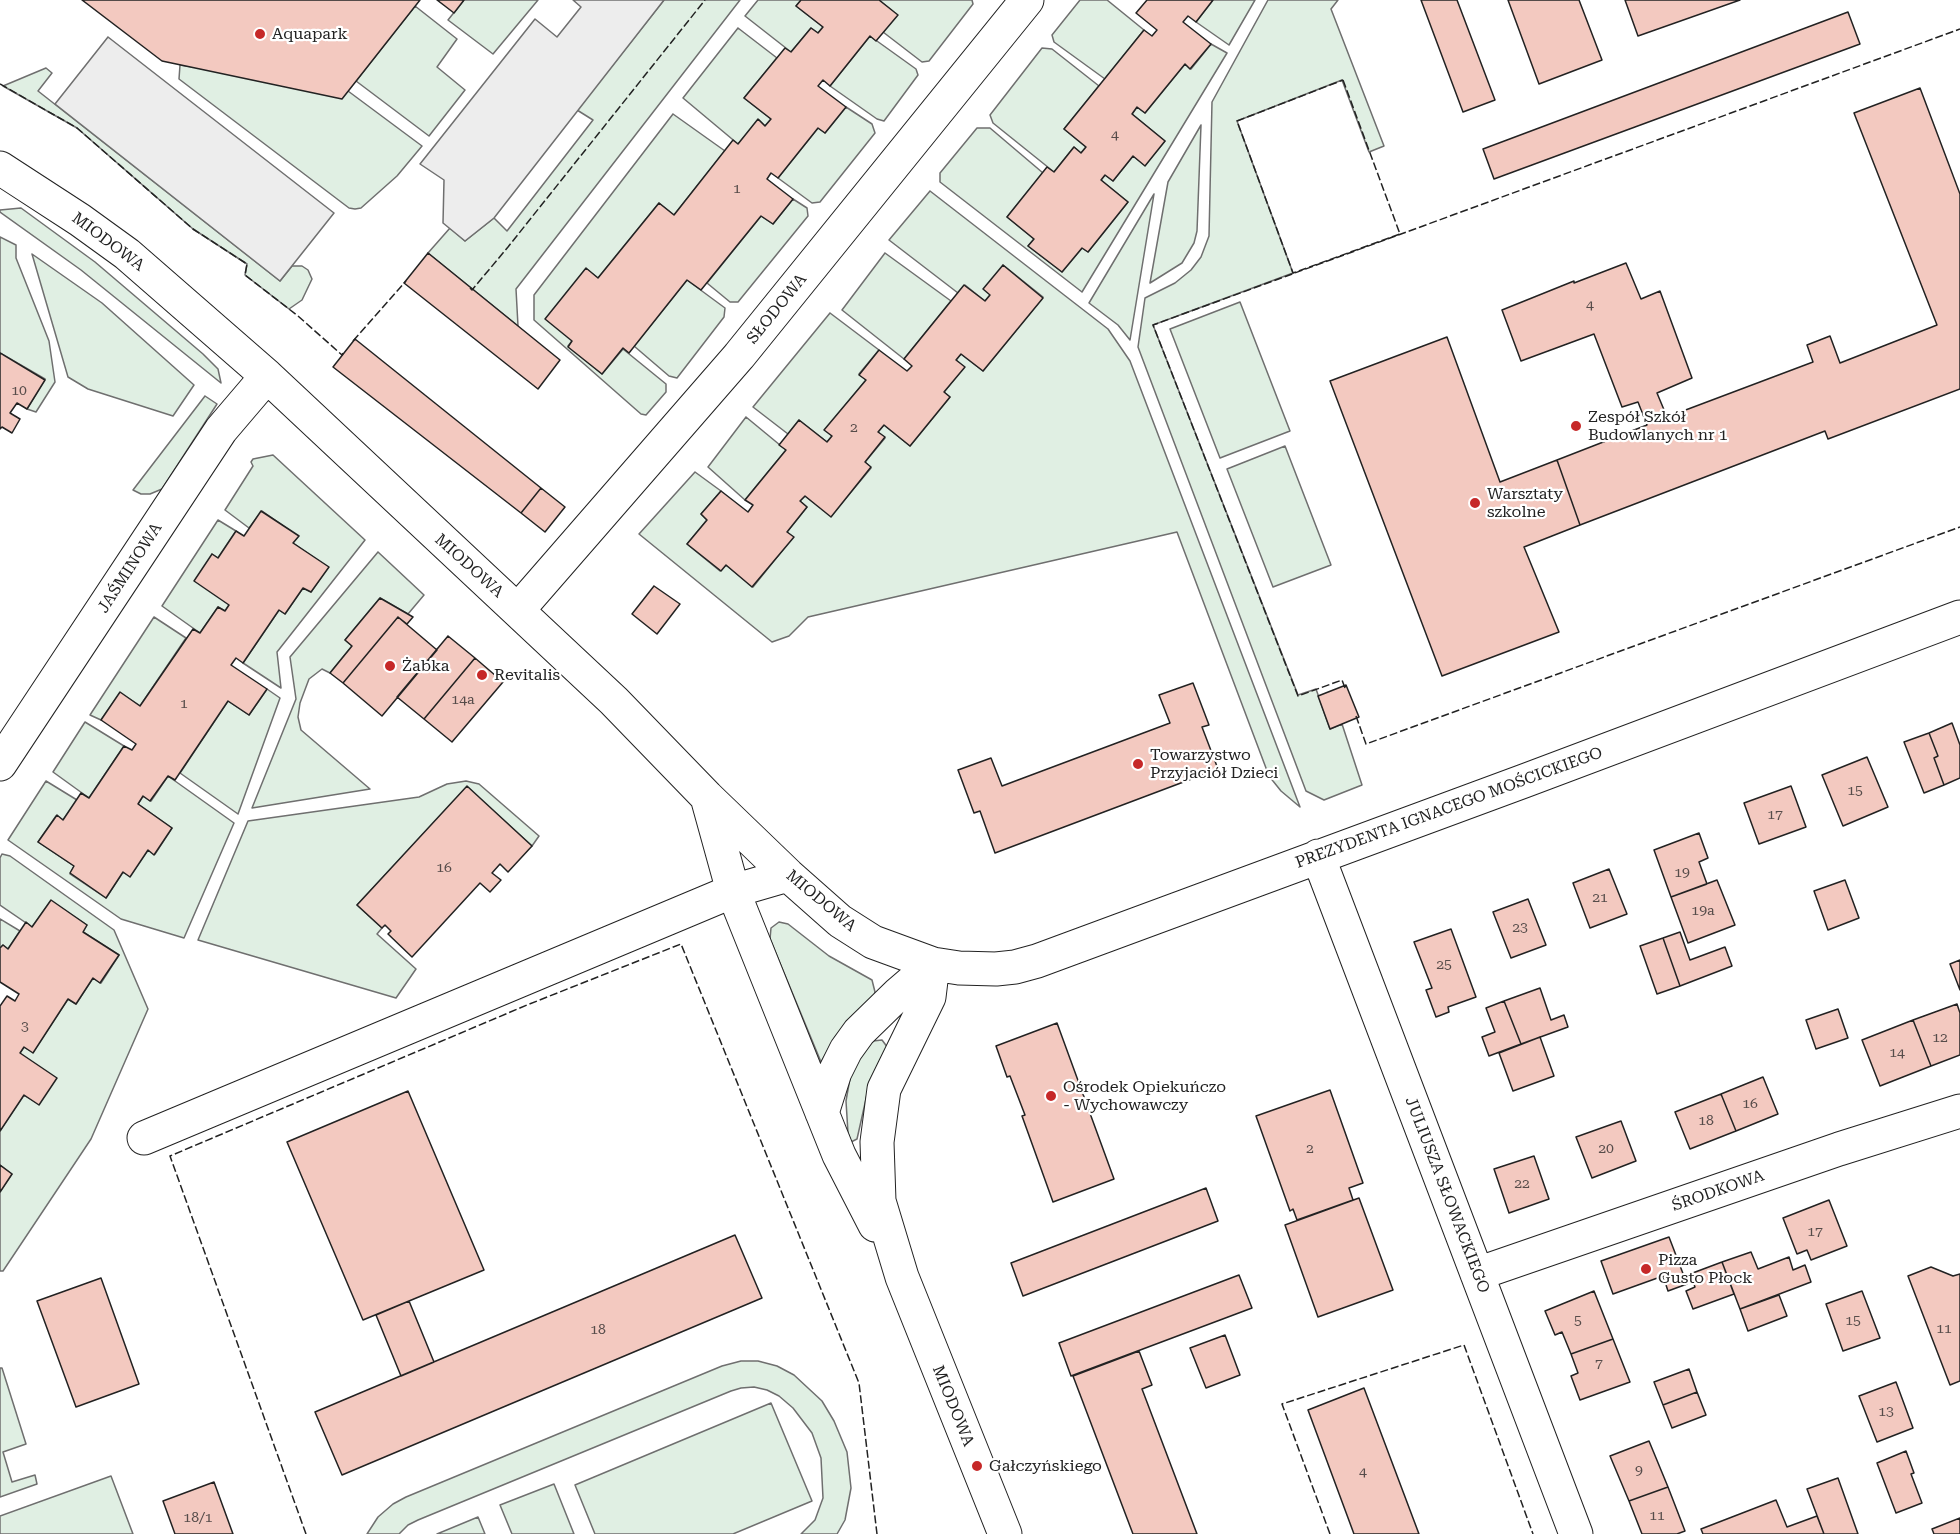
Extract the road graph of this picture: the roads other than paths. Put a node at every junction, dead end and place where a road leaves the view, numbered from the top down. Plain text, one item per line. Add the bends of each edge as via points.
1 (1027, 0) edge
2 (0, 168) edge
3 (267, 376) junction
4 (518, 610) junction
5 (1960, 617) edge
6 (0, 764) edge
7 (707, 797) junction
8 (1318, 856) junction
9 (788, 875) junction
10 (733, 891) junction
11 (933, 964) junction
12 (1960, 1111) edge
13 (822, 1113) junction
14 (144, 1138) dead end
15 (1477, 1274) junction
16 (902, 1277) junction
17 (1005, 1534) edge
18 (1576, 1534) edge

1 - 4 street, SŁODOWA via 739,356
2 - 3 street, MIODOWA via 127,254
3 - 4 street, MIODOWA
3 - 6 street, JAŚMINOWA via 221,430
4 - 7 street, MIODOWA
5 - 8 street, PREZYDENTA IGNACEGO MOŚCICKIEGO
7 - 9 street, MIODOWA
7 - 10 street
8 - 11 street, PREZYDENTA IGNACEGO MOŚCICKIEGO via 1037,961 996,969
8 - 15 street, JULIUSZA SŁOWACKIEGO
9 - 10 street
9 - 11 street, MIODOWA via 855,931 873,942
10 - 13 street
10 - 14 street
11 - 13 street via 859,1032 835,1072
11 - 16 street via 929,998 884,1089 877,1142 879,1201
12 - 15 street, ŚRODKOWA
13 - 16 street via 839,1155
15 - 18 street, JULIUSZA SŁOWACKIEGO
16 - 17 street, MIODOWA

